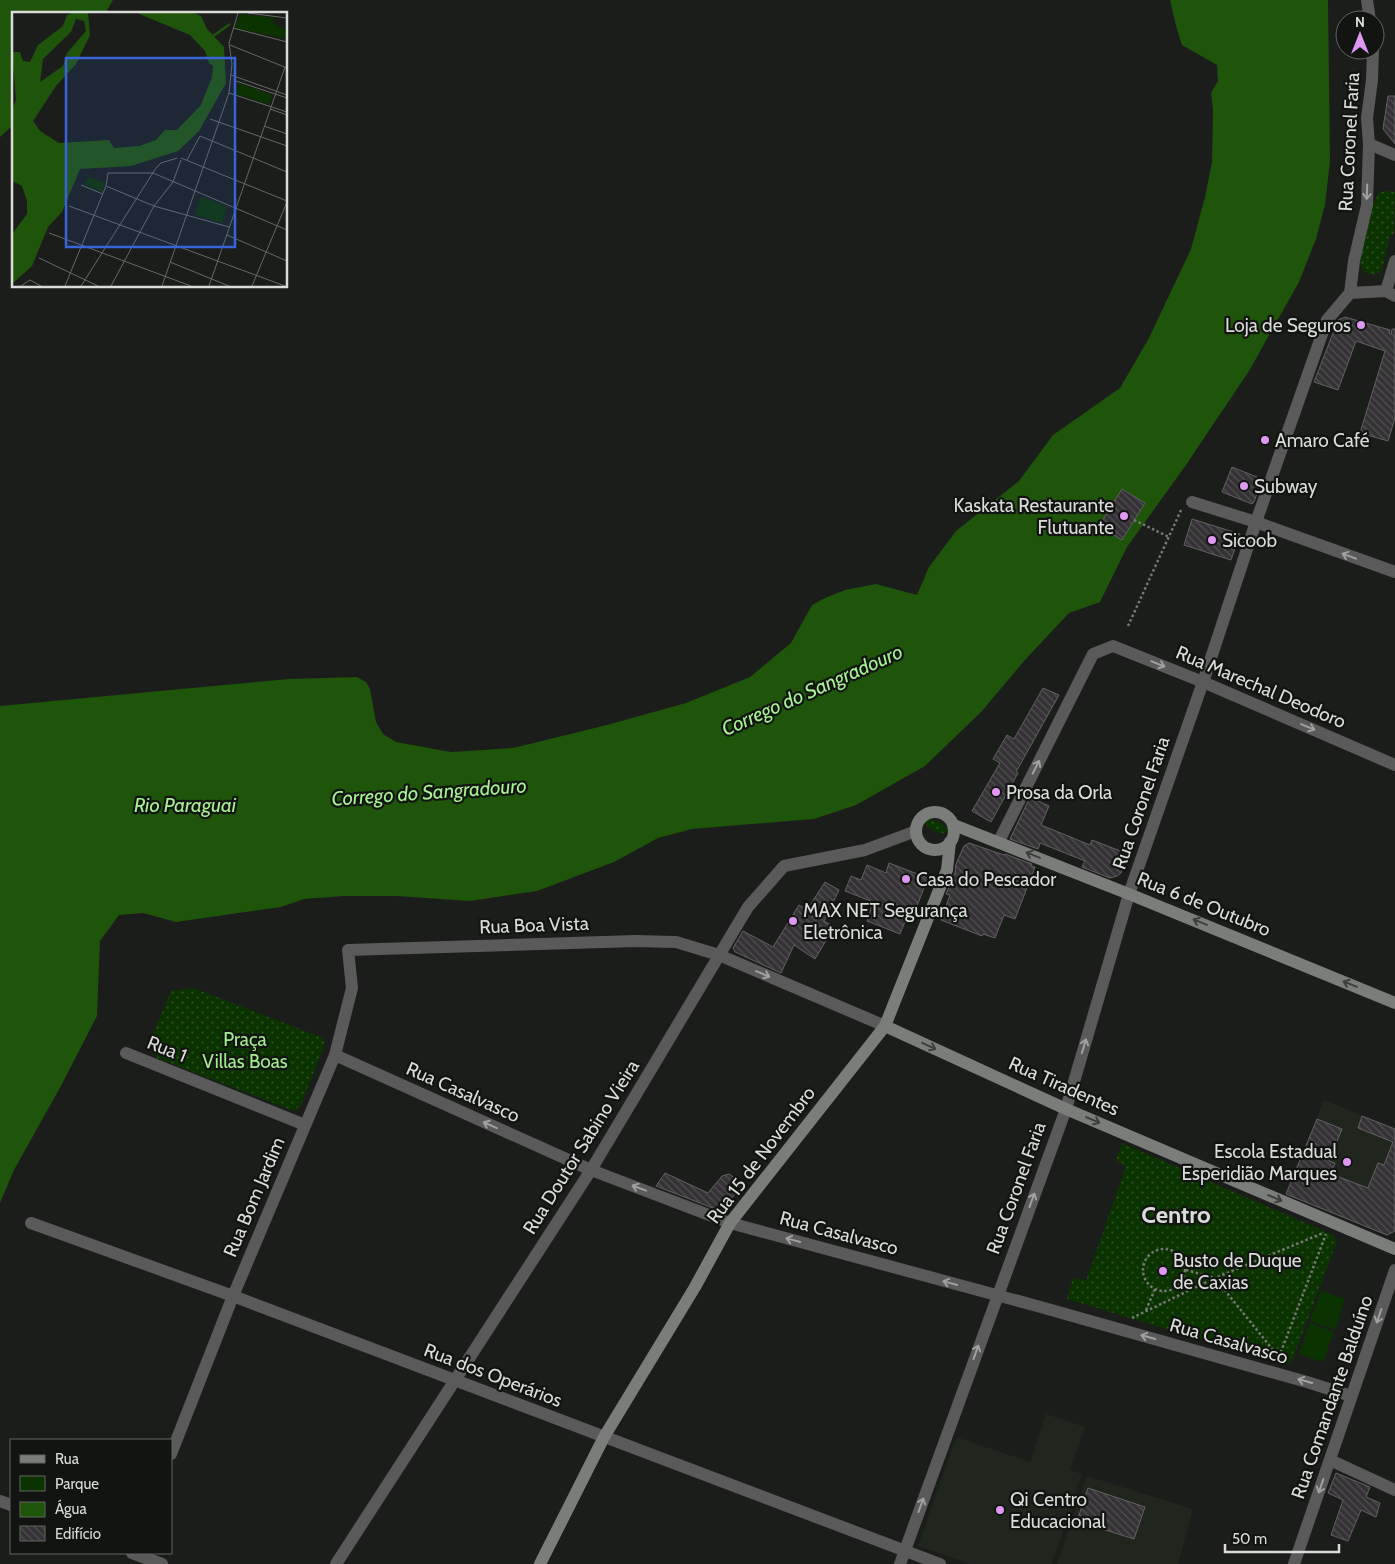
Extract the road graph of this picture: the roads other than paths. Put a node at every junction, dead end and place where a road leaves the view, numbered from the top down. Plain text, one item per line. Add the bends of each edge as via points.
1 (1373, 60) edge
2 (1369, 144) junction
3 (1395, 156) edge
4 (1395, 261) edge
5 (1350, 293) junction
6 (1390, 293) edge
7 (1192, 502) road end
8 (1256, 522) junction
9 (1395, 572) edge
10 (1203, 682) junction
11 (1395, 765) edge
12 (954, 825) junction
13 (916, 831) junction
14 (950, 842) junction
15 (999, 842) junction
16 (1129, 894) junction
17 (348, 950) joint
18 (719, 955) junction
19 (1395, 1003) edge
20 (885, 1026) junction
21 (126, 1053) dead end
22 (335, 1055) junction
23 (1066, 1108) junction
24 (305, 1125) junction
25 (591, 1170) junction
26 (31, 1223) dead end
27 (730, 1223) junction
28 (1395, 1249) edge
29 (1395, 1270) edge
30 (997, 1295) junction
31 (233, 1296) junction
32 (454, 1381) junction
33 (1351, 1396) junction
34 (604, 1437) junction
35 (172, 1451) edge
36 (1330, 1460) junction
37 (1395, 1490) edge
38 (904, 1551) junction
39 (135, 1554) edge
40 (162, 1564) edge
41 (336, 1564) edge
42 (540, 1564) edge
43 (900, 1564) edge
44 (940, 1564) edge
45 (1294, 1564) edge

1 - 2 street, Rua Coronel Faria via 1367,118
2 - 3 street
2 -> 5 street, Rua Coronel Faria via 1367,205
4 - 6 street
5 - 6 street
5 - 8 street, Rua Coronel Faria via 1327,320
7 - 8 street
9 -> 8 street
8 - 10 street, Rua Coronel Faria
10 -> 11 street, Rua Marechal Deodoro
15 -> 10 street, Rua Marechal Deodoro via 1093,654 1113,646
10 - 16 street, Rua Coronel Faria
12 - 13 street via 942,813 930,812 921,819
12 - 14 street via 954,837
12 - 15 street, Rua 6 de Outubro
13 - 14 street via 926,847 939,849
13 - 18 street, Rua Doutor Sabino Vieira via 865,850 784,866 748,907
14 - 20 street, Rua 15 de Novembro via 947,870
16 -> 15 street, Rua 6 de Outubro
19 -> 16 street, Rua 6 de Outubro
23 -> 16 street, Rua Coronel Faria
17 - 18 street, Rua Boa Vista via 635,941 676,942
17 - 22 street, Rua Bom Jardim via 352,988
18 -> 20 street, Rua Tiradentes
18 - 25 street, Rua Doutor Sabino Vieira
20 -> 23 street, Rua Tiradentes
20 - 27 street, Rua 15 de Novembro
21 - 24 street, Rua 1
22 - 24 street, Rua Bom Jardim
25 -> 22 street, Rua Casalvasco
23 -> 28 street, Rua Tiradentes
30 -> 23 street, Rua Coronel Faria
24 - 31 street, Rua Bom Jardim
27 -> 25 street, Rua Casalvasco
25 - 32 street, Rua Doutor Sabino Vieira
26 - 31 street, Rua dos Operários
30 -> 27 street, Rua Casalvasco
27 - 34 street, Rua 15 de Novembro
29 -> 33 street, Rua Comandante Balduíno
33 -> 30 street, Rua Casalvasco
38 -> 30 street, Rua Coronel Faria
31 - 32 street, Rua dos Operários
31 - 35 street, Rua Bom Jardim
32 - 34 street, Rua dos Operários
32 - 41 street, Rua Doutor Sabino Vieira
33 - 36 street, Rua Comandante Balduíno
34 - 38 street, Rua dos Operários
34 - 42 street, Rua 15 de Novembro
36 - 37 street
36 -> 45 street, Rua Comandante Balduíno
38 - 43 street, Rua Coronel Faria
38 - 44 street, Rua dos Operários
39 - 40 street

